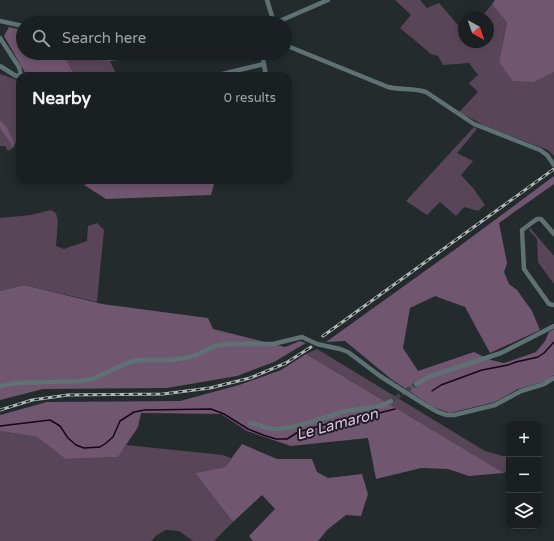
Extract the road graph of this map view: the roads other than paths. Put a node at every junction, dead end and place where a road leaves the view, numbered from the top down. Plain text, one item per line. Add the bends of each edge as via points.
1 (267, 0) edge
2 (328, 0) edge
3 (273, 16) edge
4 (291, 16) edge
5 (0, 21) edge
6 (16, 24) edge
7 (0, 38) edge
8 (292, 48) edge
9 (263, 60) edge
10 (264, 64) junction
11 (0, 66) edge
12 (20, 72) edge
13 (231, 72) edge
14 (265, 72) edge
15 (16, 76) edge
16 (554, 166) edge
17 (554, 234) edge
18 (554, 305) edge
19 (554, 326) edge
20 (554, 378) edge
21 (416, 384) tunnel mouth
22 (0, 386) edge
23 (391, 401) tunnel mouth
24 (250, 423) dead end

1 - 3 street
2 - 4 street
5 - 6 street
7 - 12 street
8 - 16 street via 388,87 426,92 474,124 540,150
9 - 10 street
10 - 13 street
10 - 14 street
11 - 15 street
17 - 18 street via 542,219 537,218 522,230 524,269 549,304
19 - 21 street via 501,353 432,376
20 - 22 street via 544,384 520,391 495,405 447,415 424,404 348,352 317,344 302,337 274,344 226,344 185,358 130,362 92,379
23 - 24 street via 382,406 347,411 299,425 274,429

